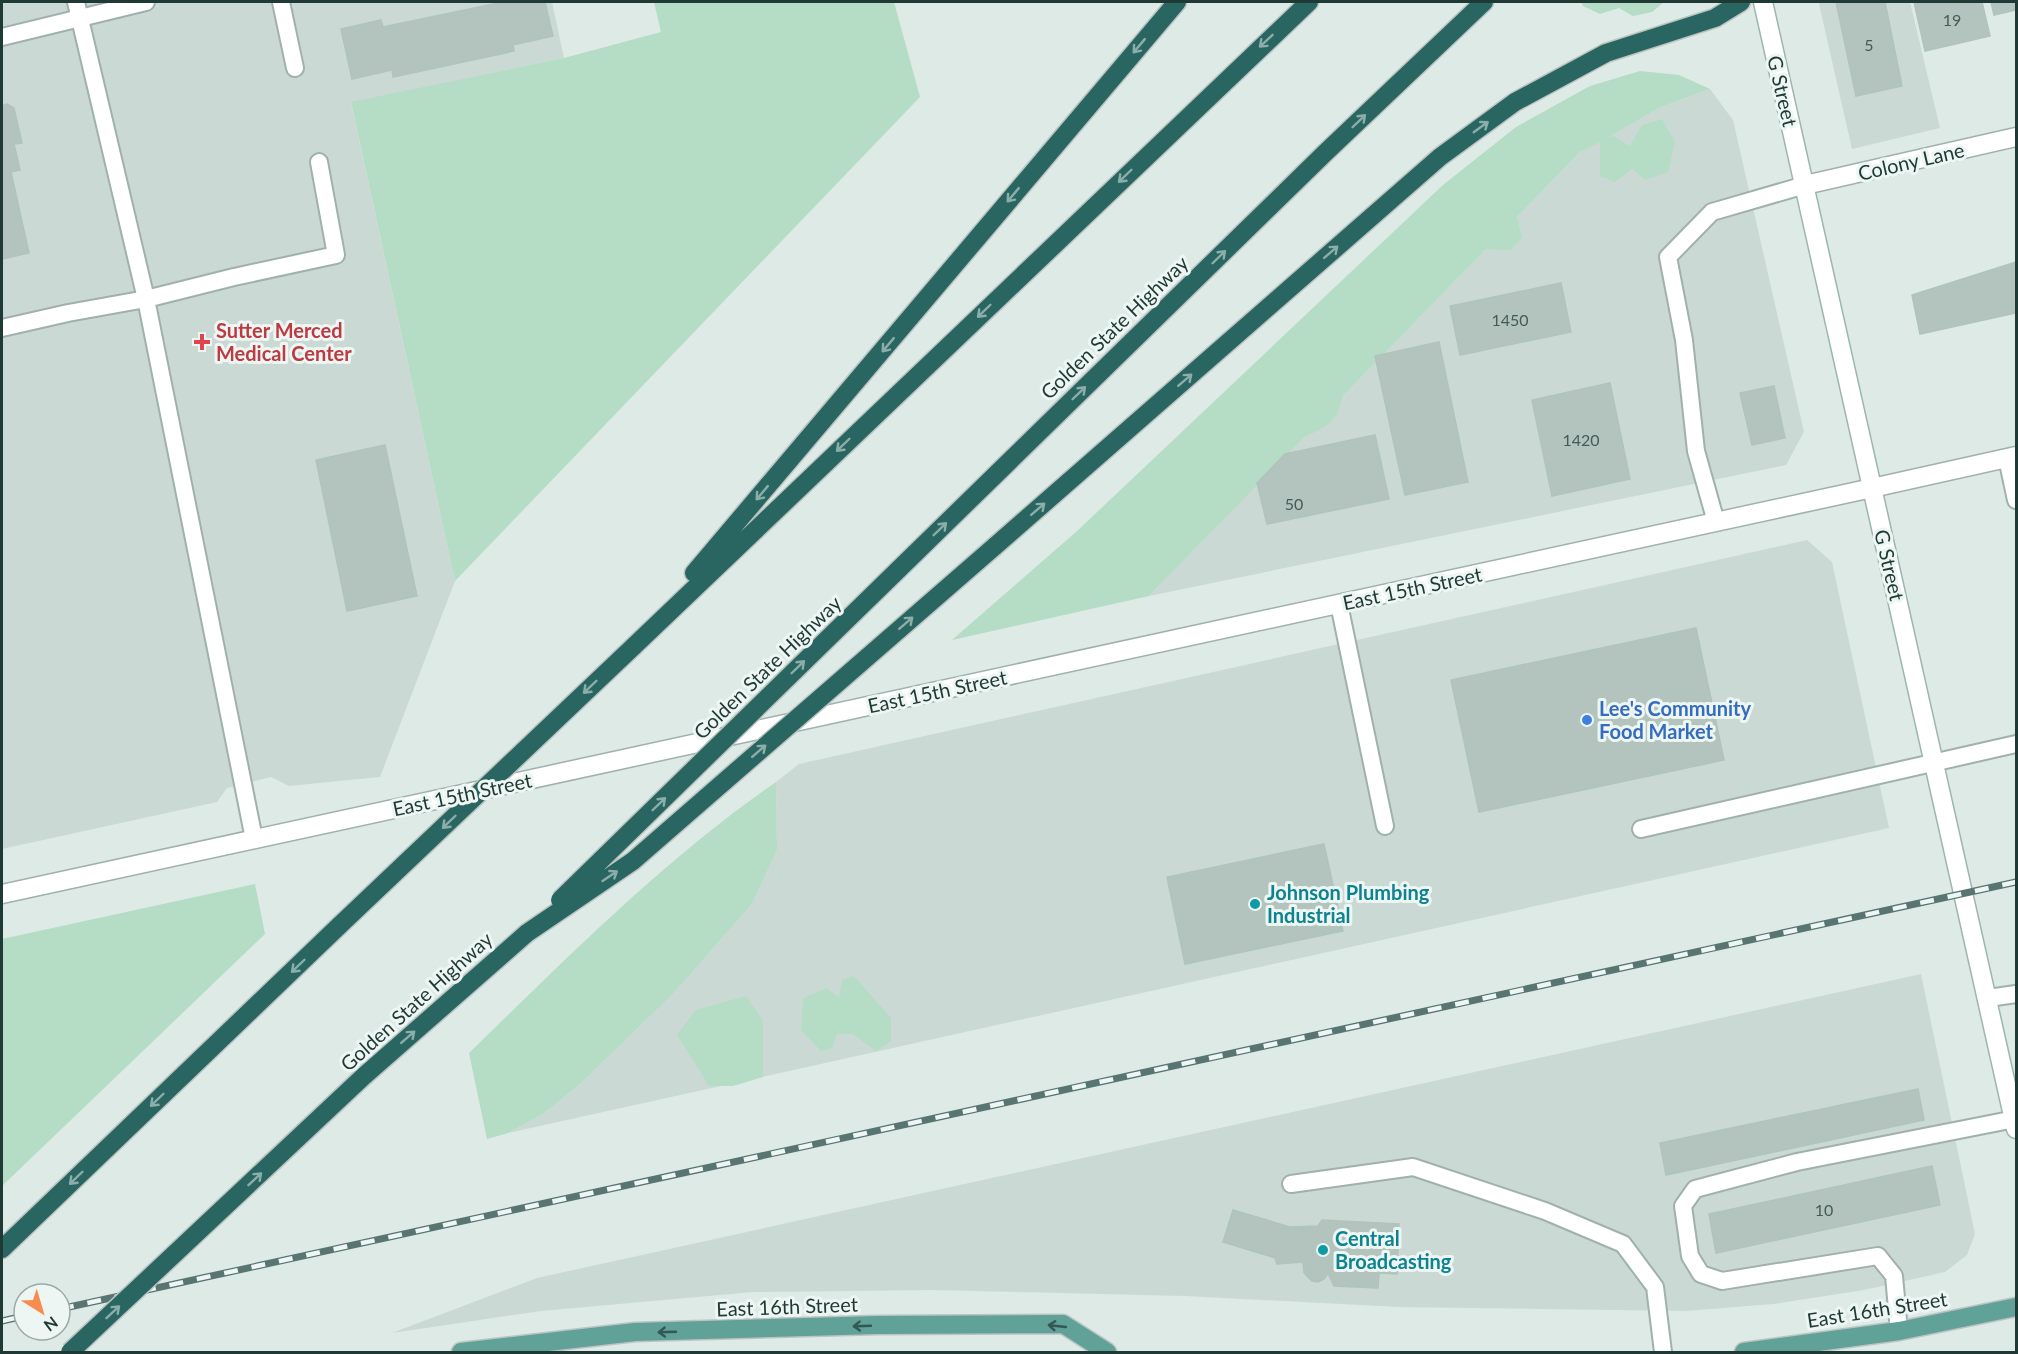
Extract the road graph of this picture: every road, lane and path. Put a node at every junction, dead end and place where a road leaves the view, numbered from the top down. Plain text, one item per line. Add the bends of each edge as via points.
1 (146, 2) edge
2 (280, 2) edge
3 (1176, 2) edge
4 (1309, 2) edge
5 (1484, 2) edge
6 (1740, 2) edge
7 (1763, 2) edge
8 (78, 10) edge
9 (2, 37) edge
10 (295, 68) dead end
11 (2016, 137) edge
12 (319, 162) dead end
13 (1804, 185) junction
14 (146, 299) junction
15 (2, 328) edge
16 (2012, 457) edge
17 (1872, 488) junction
18 (2016, 500) edge
19 (1716, 522) junction
20 (1339, 604) junction
21 (633, 646) junction
22 (2016, 744) edge
23 (1935, 763) junction
24 (1386, 826) dead end
25 (1641, 829) dead end
26 (254, 839) junction
27 (2, 894) edge
28 (527, 933) junction
29 (2016, 994) edge
30 (1988, 998) junction
31 (2015, 1124) edge
32 (1292, 1184) dead end
33 (2, 1250) edge
34 (2016, 1307) edge
35 (1899, 1331) junction
36 (70, 1353) edge
37 (461, 1353) edge
38 (1107, 1353) edge
39 (1664, 1353) edge
40 (1744, 1353) edge

1 - 8 lane
2 - 10 lane
3 -> 21 highway
4 -> 21 highway
28 -> 5 highway, Golden State Highway, bridge
28 -> 6 highway, bridge via 633,861 1440,157 1515,102 1606,53 1715,18
7 - 13 street, G Street
8 - 9 lane
8 - 14 lane
11 - 13 street, Colony Lane
12 - 14 lane via 336,255
13 - 17 street, G Street
13 - 19 lane via 1712,212 1668,257 1684,340 1696,451
14 - 15 lane
14 - 26 lane
16 - 17 street, East 15th Street
16 - 18 lane
17 - 19 street, East 15th Street
17 - 23 street, G Street
19 - 20 street, East 15th Street
20 - 24 lane
20 - 26 street, East 15th Street
21 -> 33 highway, bridge
22 - 23 lane
23 - 25 lane
23 - 30 street, G Street
26 - 27 street, East 15th Street
36 -> 28 highway, Golden State Highway, bridge via 364,1076
29 - 30 lane
30 - 31 street, G Street
31 - 35 lane via 1797,1162 1695,1189 1683,1206 1690,1256 1701,1274 1722,1281 1878,1256 1894,1276
32 - 39 lane via 1413,1167 1545,1211 1623,1244 1655,1287
34 - 35 main road, East 16th Street
35 - 40 main road, East 16th Street
38 -> 37 main road, East 16th Street via 1063,1324 635,1332

